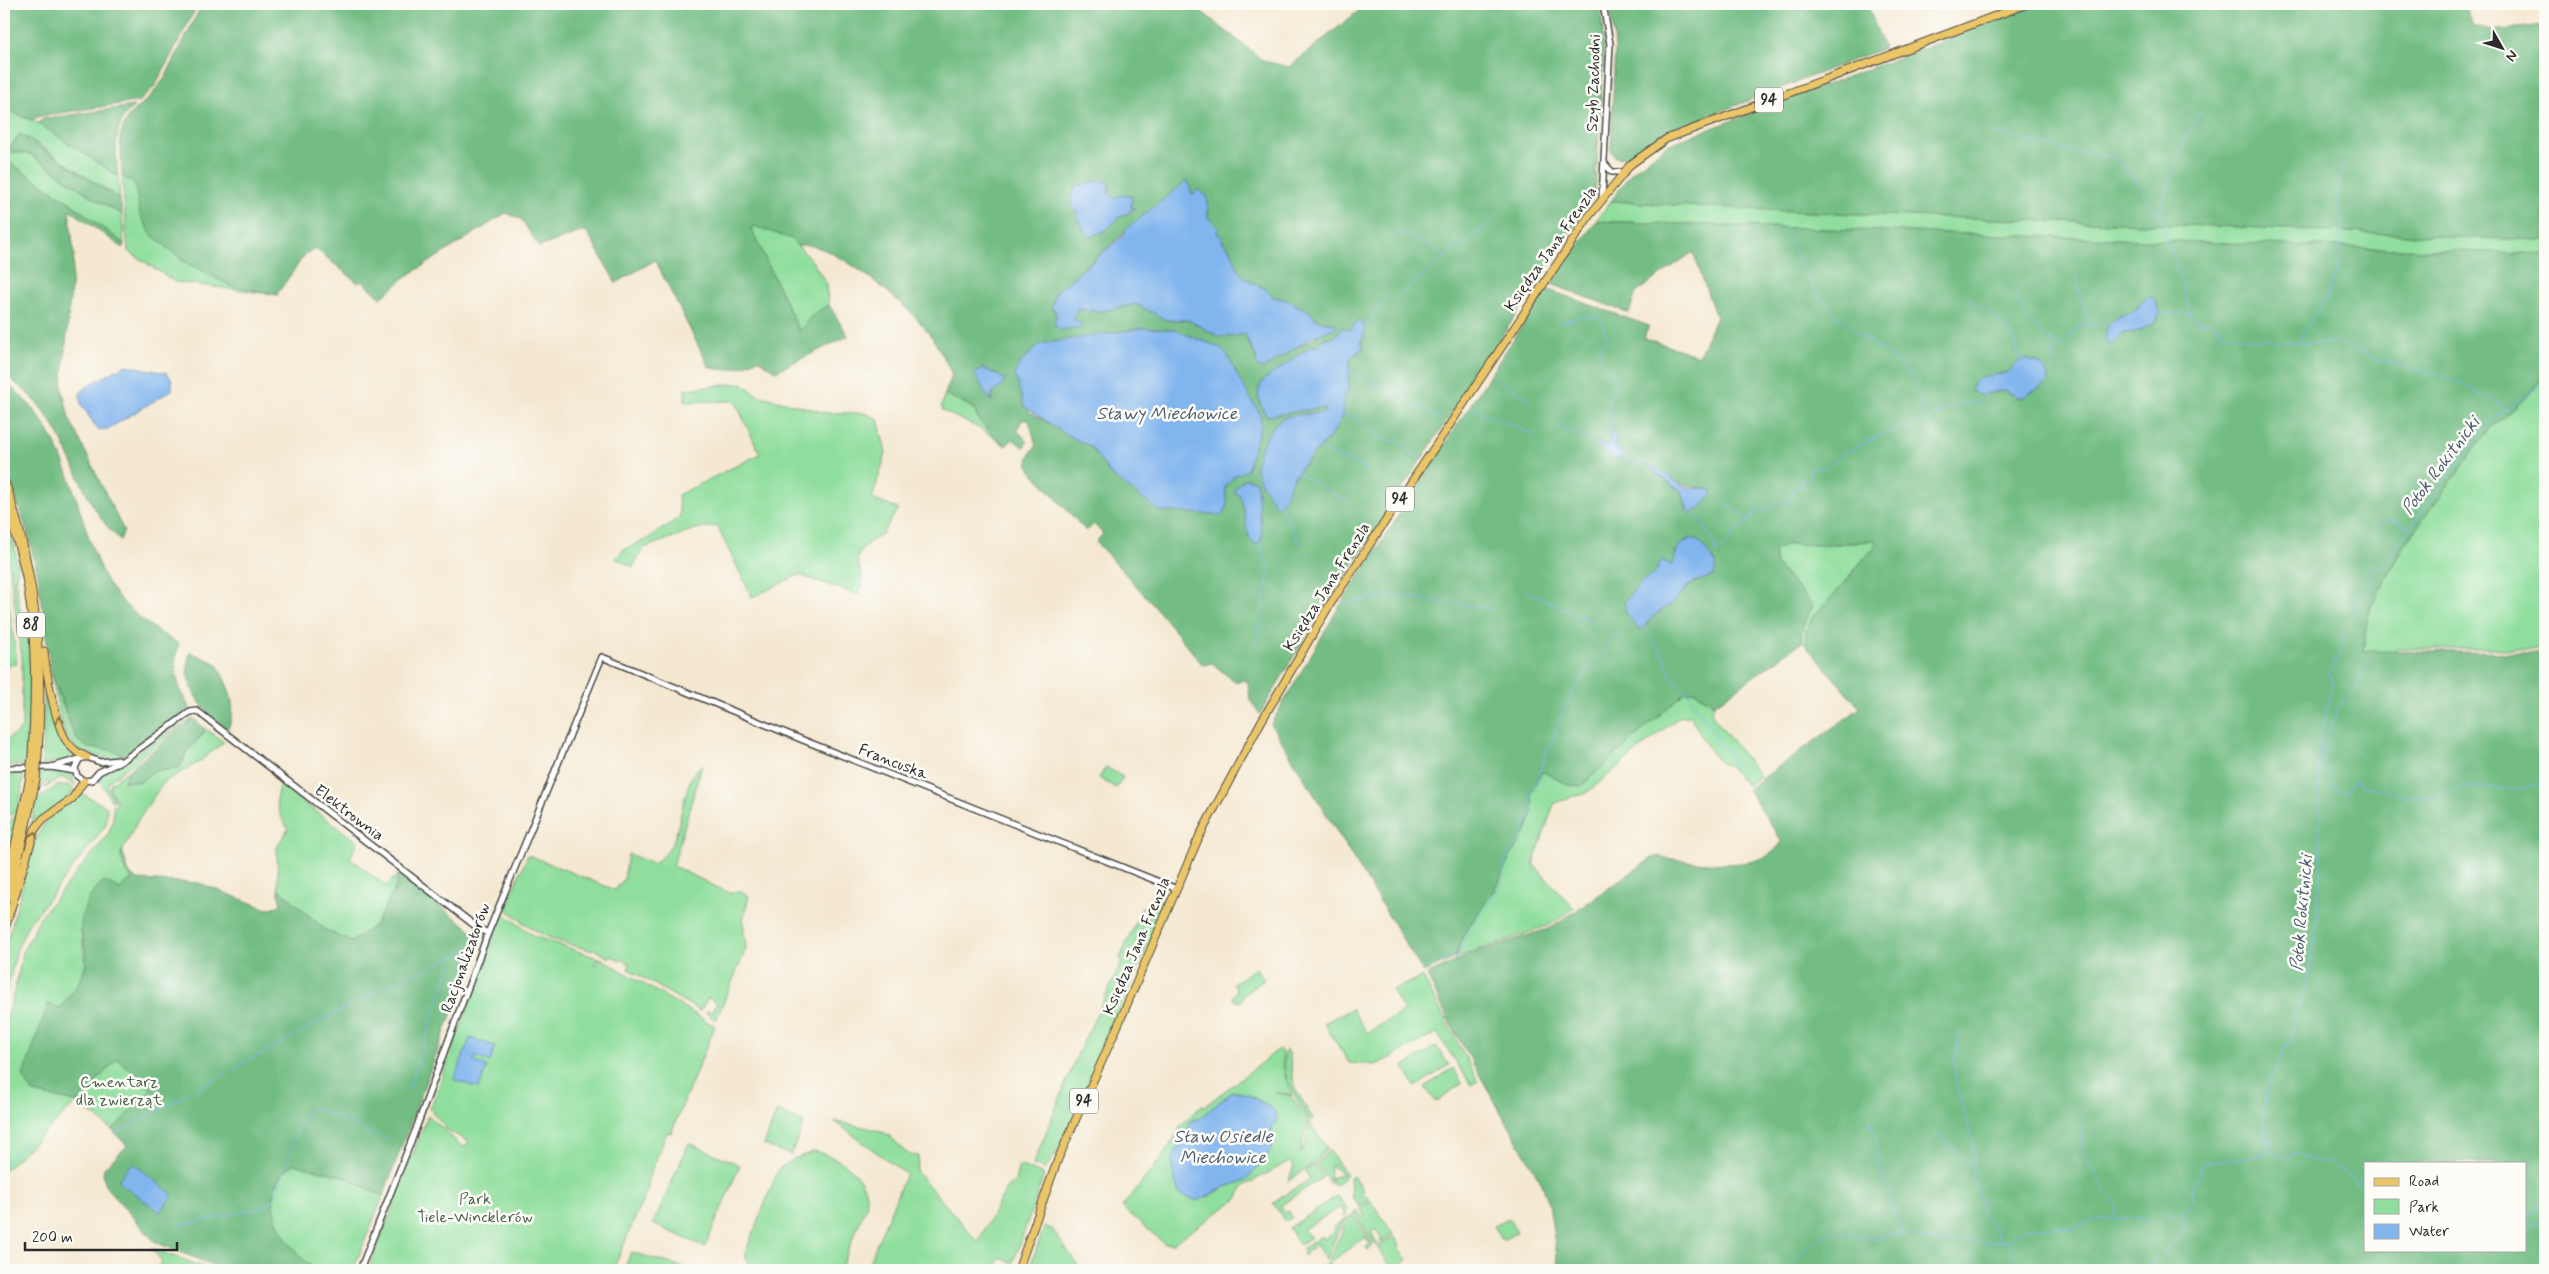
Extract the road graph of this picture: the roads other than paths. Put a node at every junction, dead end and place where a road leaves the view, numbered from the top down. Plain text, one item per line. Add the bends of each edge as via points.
1 (1603, 4) edge
2 (2027, 4) edge
3 (1604, 163) junction
4 (1623, 172) junction
5 (1602, 198) junction
6 (4, 479) edge
7 (4, 498) edge
8 (32, 582) junction
9 (602, 657) joint
10 (35, 756) junction
11 (128, 756) junction
12 (90, 758) junction
13 (79, 760) junction
14 (51, 767) junction
15 (4, 770) edge
16 (75, 771) junction
17 (99, 772) junction
18 (84, 781) junction
19 (24, 824) junction
20 (1177, 889) junction
21 (4, 895) edge
22 (4, 924) edge
23 (4, 932) edge
24 (488, 932) junction
25 (360, 1270) edge
26 (1018, 1270) edge

1 - 3 street, Szyb Zachodni via 1610,44
2 - 4 main road, Księdza Jana Frenzla / 94 via 1683,132 1654,146
3 - 4 street via 1612,172
3 - 5 street, Szyb Zachodni
4 - 5 main road, Księdza Jana Frenzla / 94
5 - 20 main road, Księdza Jana Frenzla / 94 via 1330,606 1206,821
6 - 8 main road, 88 via 24,543
7 - 10 main road, 88 via 27,585 35,673
8 - 10 main road, 88 via 38,619 41,680
12 -> 8 main road via 70,745 61,727
9 - 20 street, Francuska
9 - 24 street, Racjonalizatorów
10 - 19 main road, 88, bridge
11 - 12 street via 107,762
11 - 17 street
11 - 24 street, Elektrownia via 196,711 478,928
12 - 13 street
12 - 17 street via 98,764
13 - 14 street
13 - 16 street
14 - 15 street
14 - 16 street
16 - 18 street
17 - 18 street via 95,778
23 -> 18 main road via 35,829 43,819 72,799
19 - 21 main road, 88
19 - 22 main road, 88
20 - 26 main road, Księdza Jana Frenzla / 94 via 1058,1159
24 - 25 street, Racjonalizatorów

